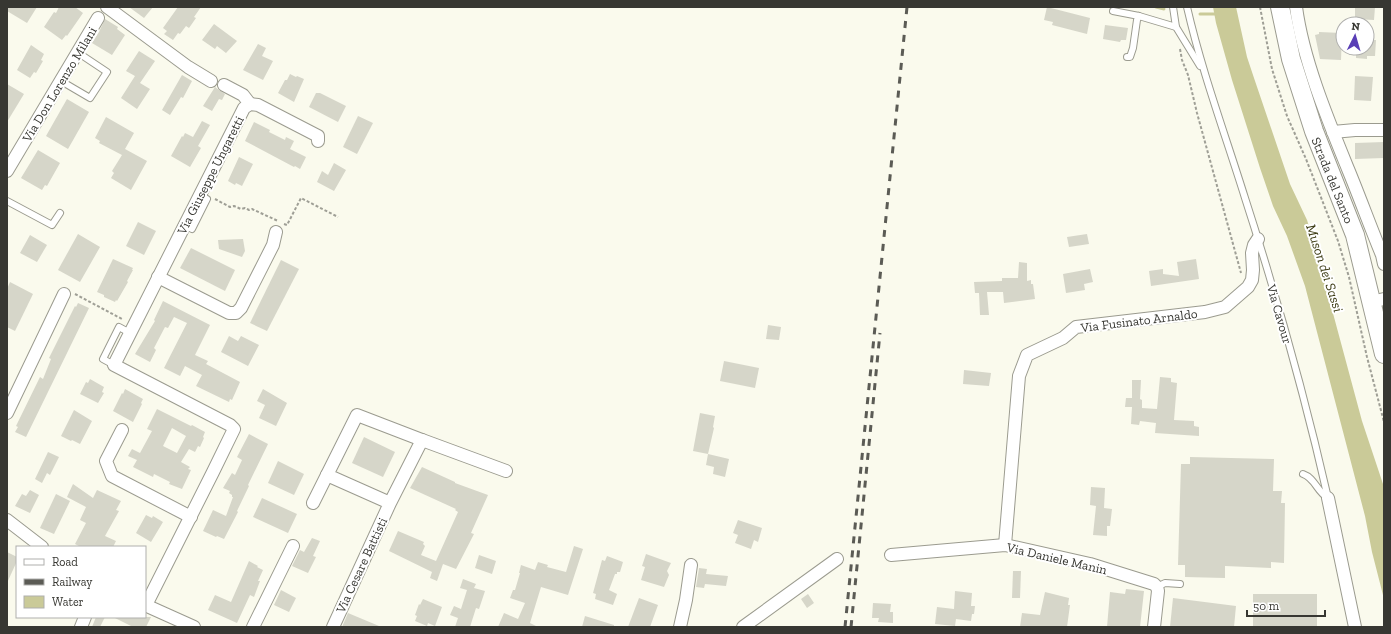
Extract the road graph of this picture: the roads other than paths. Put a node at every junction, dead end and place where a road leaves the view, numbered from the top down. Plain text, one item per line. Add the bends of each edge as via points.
1 (107, 7) edge
2 (1173, 7) edge
3 (1187, 7) edge
4 (1280, 7) edge
5 (1296, 7) edge
6 (1113, 11) dead end
7 (1139, 16) junction
8 (98, 18) dead end
9 (1176, 27) junction
10 (77, 52) junction
11 (1127, 57) dead end
12 (1203, 70) junction
13 (61, 81) junction
14 (211, 82) dead end
15 (224, 85) dead end
16 (250, 104) junction
17 (1384, 130) edge
18 (1333, 132) junction
19 (318, 141) dead end
20 (7, 171) edge
21 (1348, 193) junction
22 (7, 200) edge
23 (60, 213) dead end
24 (276, 232) dead end
25 (1258, 240) junction
26 (1383, 258) edge
27 (158, 277) junction
28 (64, 294) road end
29 (1378, 300) edge
30 (1384, 354) edge
31 (7, 413) edge
32 (122, 430) dead end
33 (422, 440) junction
34 (506, 471) dead end
35 (1303, 474) dead end
36 (327, 475) junction
37 (1328, 498) junction
38 (390, 503) junction
39 (313, 504) dead end
40 (191, 517) junction
41 (7, 520) edge
42 (1005, 545) junction
43 (41, 546) edge
44 (293, 546) dead end
45 (891, 556) dead end
46 (837, 560) dead end
47 (691, 565) dead end
48 (1180, 584) dead end
49 (1157, 588) junction
50 (146, 603) edge
51 (146, 605) edge
52 (194, 627) edge
53 (253, 627) edge
54 (333, 627) edge
55 (680, 627) edge
56 (743, 627) edge
57 (1154, 627) edge
58 (1354, 627) edge

1 - 14 street
2 - 9 lane
3 - 12 lane, Via Cavour
4 - 21 main road, Strada del Santo via 1291,59 1311,124
5 - 18 street, Strada del Santo via 1311,70
6 - 7 lane
7 - 9 lane
7 - 11 lane via 1133,48 1130,57
8 - 10 street, Via Don Lorenzo Milani
9 - 12 lane
10 - 13 street, Via Don Lorenzo Milani
10 - 13 lane via 107,72 90,98
12 - 25 lane, Via Cavour
13 - 20 street, Via Don Lorenzo Milani
15 - 16 street via 243,95
16 - 19 street, Via Giuseppe Ungaretti via 258,104 318,136
16 - 27 street, Via Giuseppe Ungaretti via 244,108
17 - 18 street
18 - 21 street, Strada del Santo
21 - 26 street, Strada del Santo
21 - 29 main road, Strada del Santo via 1355,235
22 - 23 lane via 52,225
24 - 27 street via 273,245 241,308 236,313 229,314
25 - 37 lane, Via Cavour via 1281,313
25 - 42 street, Via Fusinato Arnaldo via 1252,253 1254,270 1250,284 1243,293 1224,307 1205,312 1076,328 1063,338 1027,355 1019,376
27 - 40 street, Via Giuseppe Ungaretti via 114,365 234,429
28 - 31 street
29 - 30 main road, Strada del Santo
32 - 40 street via 106,461 112,476
33 - 34 street
33 - 36 street via 357,415
33 - 38 street, Via Cesare Battisti
35 - 37 lane via 1310,476 1320,493
36 - 38 street, Via Cesare Battisti
36 - 39 street
37 - 58 street, Via Cavour
38 - 54 street, Via Cesare Battisti
40 - 50 street, Via Giuseppe Ungaretti
41 - 43 street
42 - 45 street, Via Daniele Manin
42 - 49 street, Via Daniele Manin via 1090,564 1154,584
44 - 53 street
46 - 56 street
47 - 55 street
48 - 49 lane via 1165,583
49 - 57 street
51 - 52 street

